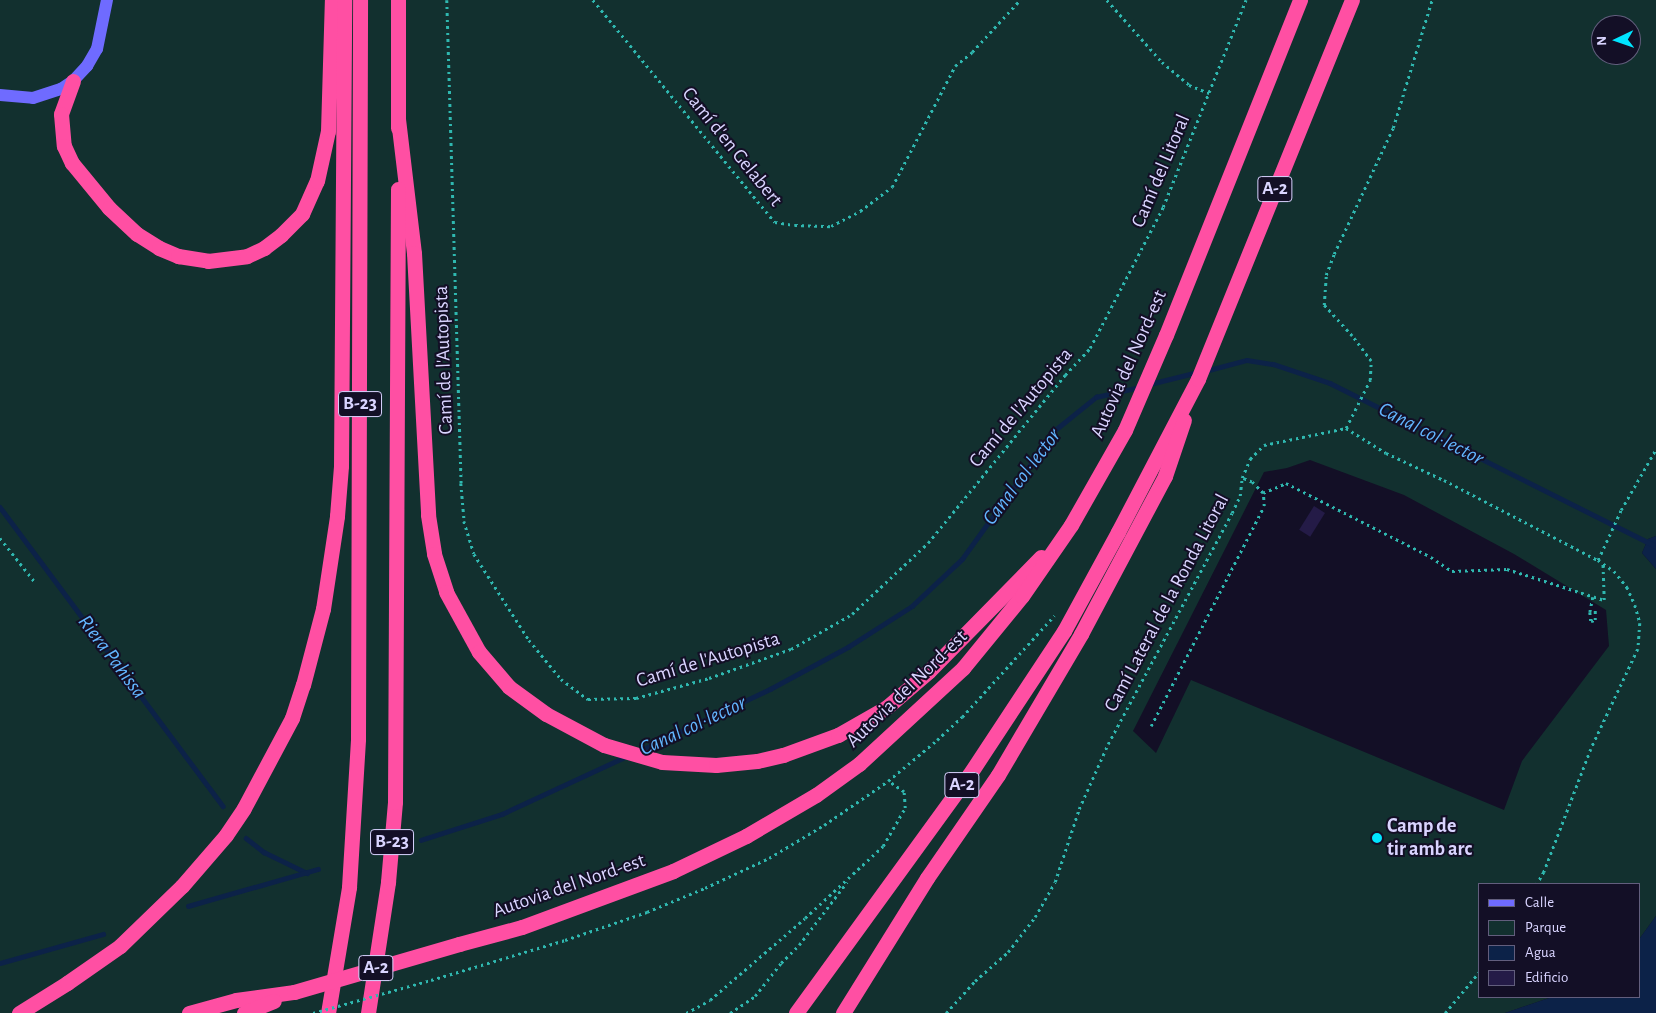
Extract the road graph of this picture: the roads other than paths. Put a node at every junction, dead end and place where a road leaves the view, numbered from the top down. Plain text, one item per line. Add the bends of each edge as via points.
1 (99, 0) edge
2 (107, 0) edge
3 (332, 0) edge
4 (344, 0) edge
5 (360, 0) edge
6 (398, 0) edge
7 (1300, 0) edge
8 (1352, 0) edge
9 (102, 15) junction
10 (74, 81) junction
11 (0, 95) edge
12 (398, 119) junction
13 (1198, 379) junction
14 (1071, 525) junction
15 (294, 992) junction
16 (19, 1013) edge
17 (189, 1013) edge
18 (244, 1013) edge
19 (328, 1013) edge
20 (368, 1013) edge
21 (796, 1013) edge
22 (844, 1013) edge

1 - 9 main road
2 - 9 main road
3 - 10 highway via 328,131 318,181 306,205 281,235 247,256 208,261 178,256 137,234 109,208 72,163 64,146 61,114
4 - 16 highway via 341,436 337,516 323,609 303,685 292,718 244,808 226,835 182,886 120,946
5 - 19 highway, B-23 via 360,664 356,808 349,887
6 - 12 highway, B-23
7 - 14 highway, Autovia del Nord-est / A-2 via 1125,430
8 - 13 highway, A-2
9 - 10 main road via 97,48
10 - 11 main road via 61,90 33,98
12 - 14 highway via 414,253 428,515 439,572 457,615 494,672 546,714 594,741 643,758 679,764 716,765 758,760 811,745 887,707 929,671
12 - 20 highway, B-23 via 395,802 388,882
13 - 21 highway, A-2 via 1064,631 969,775
13 - 22 highway via 1165,476 1081,634 998,775 927,878
14 - 15 highway, Autovia del Nord-est / A-2, bridge via 1022,596 964,668 859,764 816,795 746,836 673,871 522,927
15 - 17 highway, Autovia del Nord-est / A-2 via 236,1000
15 - 18 highway, A-2

